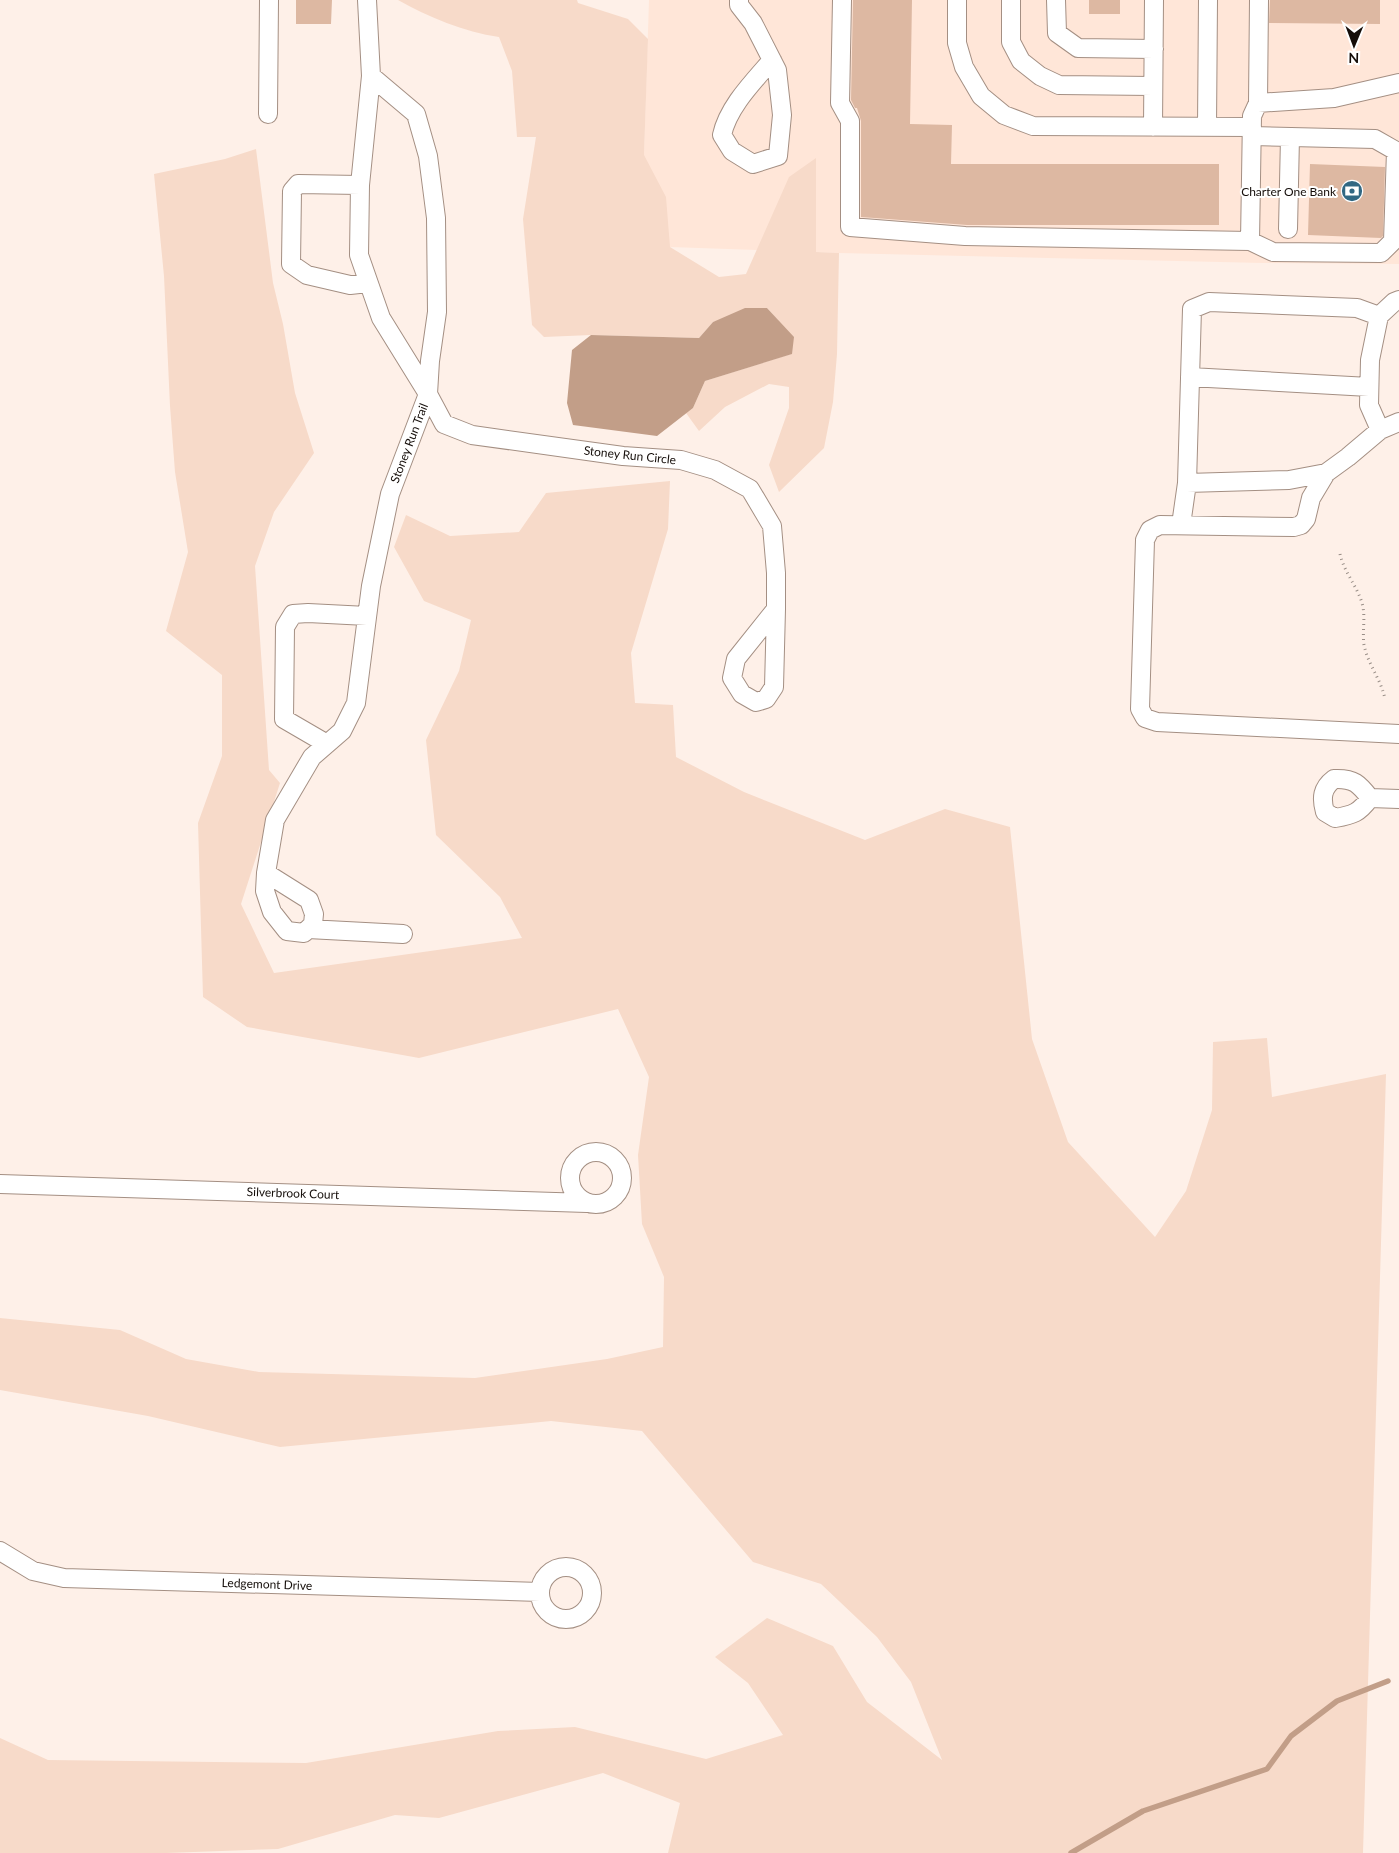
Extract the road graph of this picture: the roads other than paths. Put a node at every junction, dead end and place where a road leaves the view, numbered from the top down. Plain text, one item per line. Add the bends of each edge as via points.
1 (269, 0) edge
2 (367, 0) edge
3 (740, 0) edge
4 (842, 0) edge
5 (957, 0) edge
6 (1011, 0) edge
7 (1056, 0) edge
8 (1154, 0) edge
9 (1208, 0) edge
10 (1259, 0) edge
11 (1154, 49) junction
12 (772, 60) junction
13 (371, 76) junction
14 (1399, 84) edge
15 (1153, 86) junction
16 (1258, 103) junction
17 (268, 114) dead end
18 (1153, 127) junction
19 (1207, 127) junction
20 (1252, 132) junction
21 (1290, 137) junction
22 (360, 185) junction
23 (1288, 228) dead end
24 (1250, 241) junction
25 (368, 283) junction
26 (1399, 300) edge
27 (1379, 316) junction
28 (1190, 377) junction
29 (1369, 387) junction
30 (428, 394) junction
31 (1399, 422) edge
32 (1380, 430) junction
33 (1326, 473) junction
34 (1186, 483) junction
35 (1181, 525) junction
36 (776, 609) junction
37 (367, 616) junction
38 (1399, 734) edge
39 (327, 744) junction
40 (1370, 798) dead end
41 (1399, 799) edge
42 (266, 873) junction
43 (308, 929) junction
44 (403, 934) dead end
45 (0, 1184) edge
46 (587, 1202) dead end
47 (0, 1551) edge
48 (540, 1592) dead end

1 - 17 street
2 - 13 street, Stoney Run Trail
3 - 12 street via 739,5 754,23
4 - 24 street via 840,103 850,121 850,227 965,236
5 - 18 street via 958,44 964,67 981,96 1004,116 1033,126
6 - 15 street via 1011,42 1021,61 1040,76 1060,85
7 - 11 street via 1057,33 1078,48
8 - 11 street
9 - 19 street
10 - 16 street
11 - 15 street
12 - 12 street via 777,70 782,115 778,156 753,164 732,151 722,135 725,121
13 - 22 street, Stoney Run Trail
13 - 30 street via 416,114 428,156 436,218 437,303
14 - 16 street via 1334,98
15 - 18 street
16 - 20 street via 1252,116
18 - 19 street
19 - 20 street
20 - 21 street
20 - 24 street
21 - 23 street
21 - 24 street via 1375,139 1396,151 1393,241 1380,254 1273,252
22 - 25 street, Stoney Run Trail via 359,255
22 - 25 street via 298,184 292,191 291,264 307,275 350,285
25 - 30 street, Stoney Run Trail via 381,318
26 - 27 street
27 - 28 street via 1357,308 1209,302 1192,309
27 - 29 street via 1370,360
28 - 29 street
28 - 34 street
29 - 32 street via 1369,405
30 - 36 street, Stoney Run Circle via 444,424 472,435 623,456 681,460 715,470 750,489 772,526
30 - 37 street, Stoney Run Trail via 390,494
31 - 32 street
32 - 33 street
33 - 34 street via 1289,480
33 - 35 street via 1311,498 1306,519 1301,525
34 - 35 street
35 - 38 street via 1160,525 1150,530 1145,540 1140,709 1145,718 1157,722
36 - 36 street, Stoney Run Circle via 736,659 732,678 742,694 756,702 766,699 774,687
37 - 39 street, Stoney Run Trail via 356,703 342,731
37 - 39 street via 292,614 285,627 284,719
39 - 42 street, Stoney Run Trail via 312,757 275,820
40 - 41 street
42 - 43 street via 309,900 314,914 313,924
42 - 43 street, Stoney Run Trail via 265,892 272,912 286,931 304,933
43 - 44 street
45 - 46 street, Silverbrook Court
47 - 48 street, Ledgemont Drive via 33,1571 64,1578

